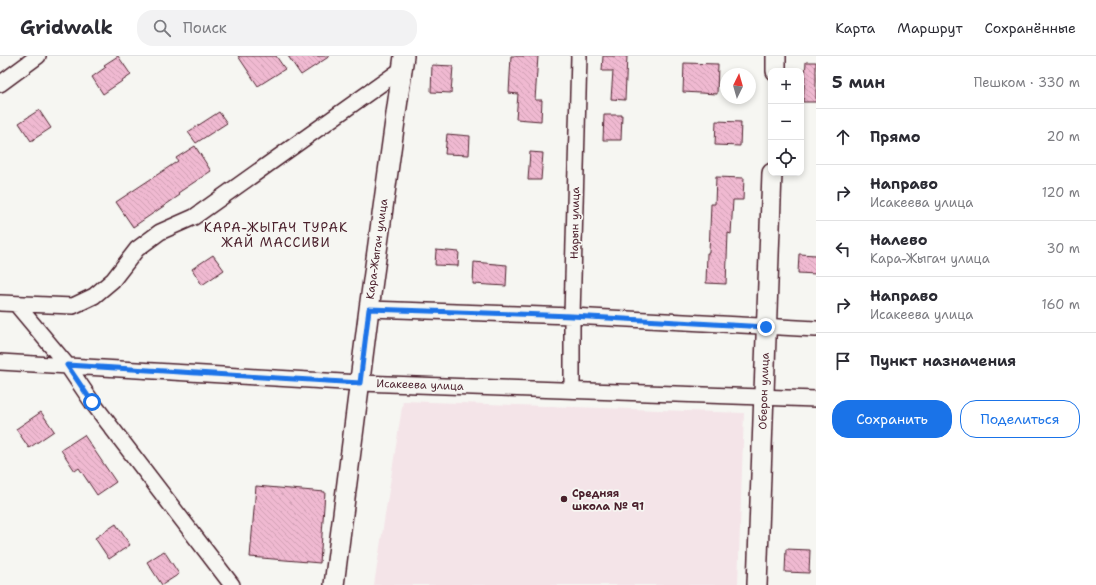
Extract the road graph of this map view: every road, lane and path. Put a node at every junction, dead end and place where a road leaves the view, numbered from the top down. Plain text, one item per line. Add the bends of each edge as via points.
1 (38, 56) edge
2 (579, 56) edge
3 (776, 56) edge
4 (403, 62) edge
5 (776, 68) edge
6 (0, 84) edge
7 (772, 176) edge
8 (0, 303) edge
9 (16, 304) junction
10 (369, 309) junction
11 (572, 316) junction
12 (766, 327) junction
13 (816, 329) edge
14 (0, 362) edge
15 (67, 365) junction
16 (360, 383) junction
17 (572, 390) junction
18 (764, 398) junction
19 (816, 399) edge
20 (232, 585) edge
21 (334, 585) edge
22 (757, 585) edge

1 - 6 street
2 - 11 street, Нарын улица
3 - 5 street
4 - 9 street via 194,217 160,232 137,248 113,280 94,296 73,306
4 - 10 street, Кара-Жыгач улица
7 - 12 street, Оберон улица
8 - 9 street
9 - 15 street
10 - 11 street
10 - 16 street, Кара-Жыгач улица
11 - 12 street
11 - 17 street, Нарын улица
12 - 13 street
12 - 18 street, Оберон улица
14 - 15 street, Исакеева улица
15 - 16 street, Исакеева улица
15 - 20 street via 92,402
16 - 17 street, Исакеева улица
16 - 21 street, Кара-Жыгач улица
17 - 18 street, Исакеева улица
18 - 19 street, Исакеева улица
18 - 22 street, Оберон улица

